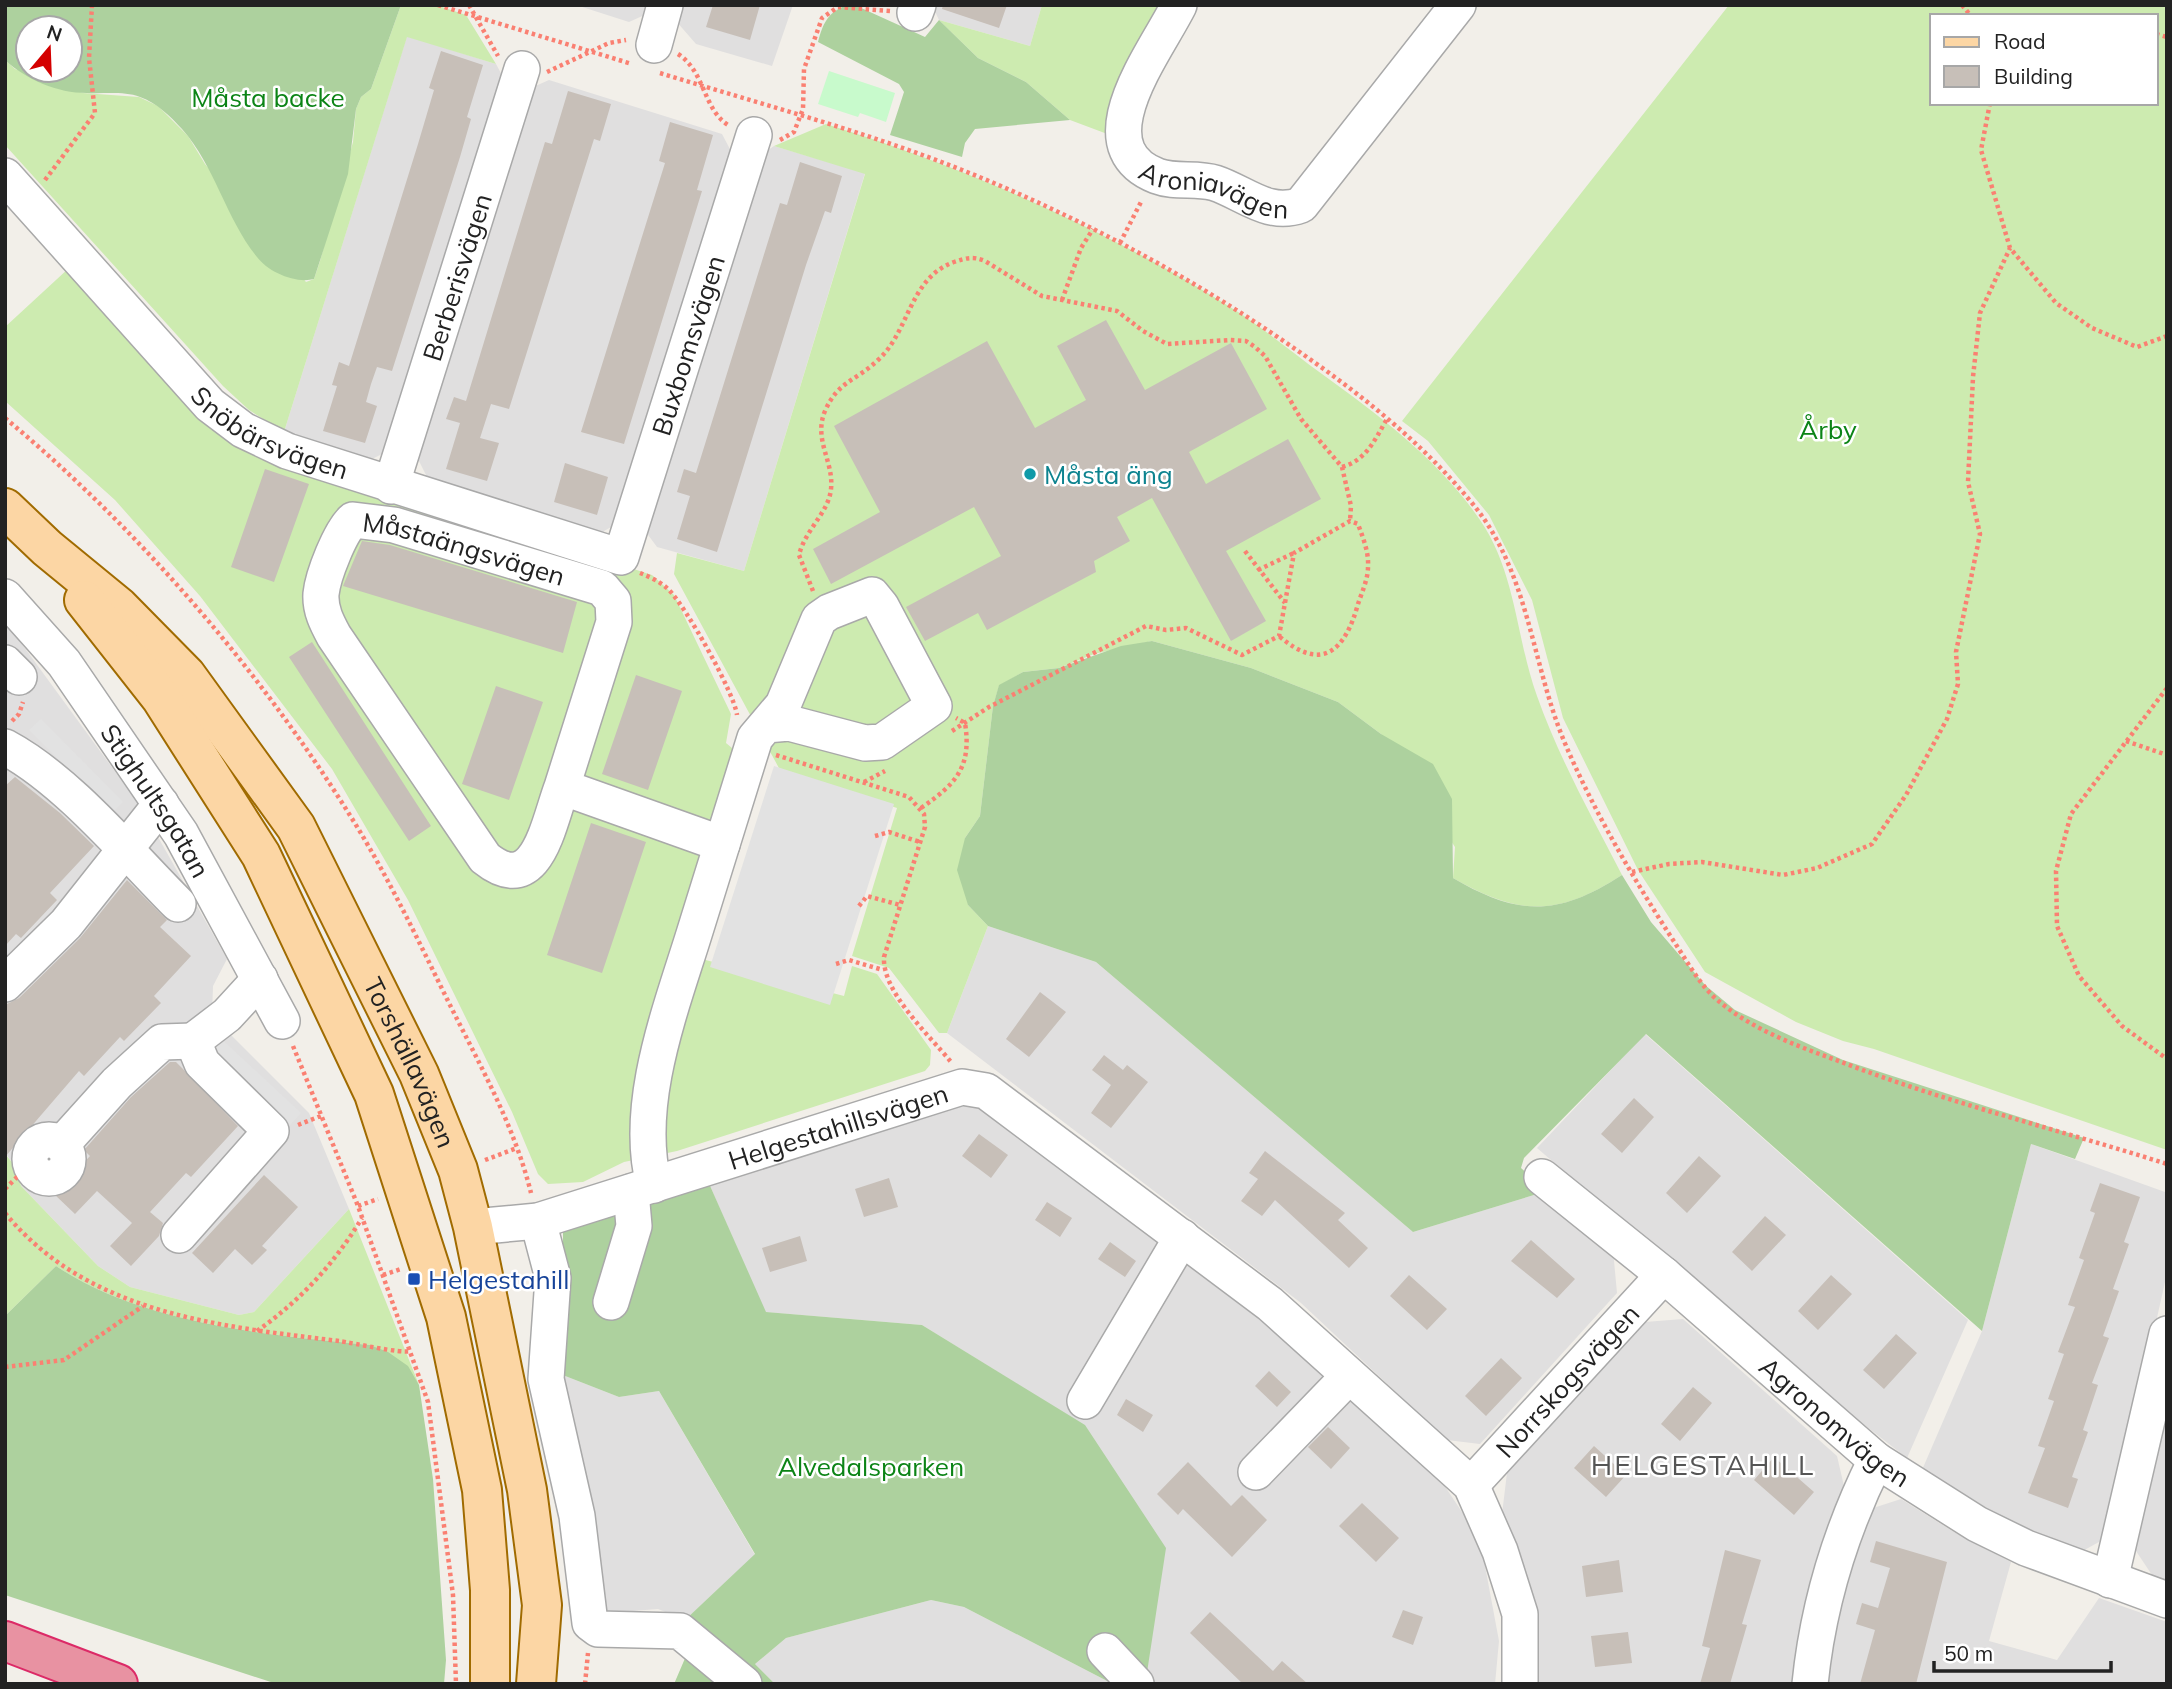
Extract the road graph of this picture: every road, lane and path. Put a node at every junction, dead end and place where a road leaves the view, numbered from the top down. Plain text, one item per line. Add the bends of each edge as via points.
1 (92, 5) edge
2 (438, 5) edge
3 (468, 5) edge
4 (665, 5) edge
5 (1179, 5) edge
6 (1458, 5) edge
7 (917, 9) edge
8 (475, 16) junction
9 (590, 51) junction
10 (649, 61) junction
11 (522, 69) junction
12 (703, 86) junction
13 (1990, 105) edge
14 (800, 117) junction
15 (754, 135) junction
16 (1154, 175) junction
17 (5, 176) edge
18 (39, 189) dead end
19 (1093, 229) junction
20 (1120, 243) junction
21 (2010, 248) junction
22 (1062, 300) junction
23 (2167, 336) edge
24 (5, 418) edge
25 (1387, 419) junction
26 (38, 446) dead end
27 (1342, 467) junction
28 (391, 486) junction
29 (5, 508) edge
30 (1350, 521) junction
31 (47, 548) junction
32 (1245, 551) dead end
33 (1294, 553) junction
34 (621, 557) junction
35 (1258, 570) junction
36 (5, 597) edge
37 (1286, 604) junction
38 (829, 612) junction
39 (1279, 636) junction
40 (12, 670) edge
41 (2167, 688) edge
42 (939, 721) junction
43 (965, 723) junction
44 (759, 736) junction
45 (7, 740) edge
46 (2126, 741) junction
47 (2167, 755) edge
48 (889, 769) dead end
49 (864, 782) junction
50 (562, 787) junction
51 (921, 808) junction
52 (157, 809) junction
53 (875, 836) dead end
54 (920, 842) junction
55 (722, 844) junction
56 (123, 849) junction
57 (1632, 872) junction
58 (178, 904) dead end
59 (900, 905) junction
60 (859, 906) dead end
61 (836, 964) dead end
62 (883, 970) junction
63 (260, 979) junction
64 (5, 984) edge
65 (282, 1021) joint
66 (206, 1031) junction
67 (2167, 1059) edge
68 (962, 1087) junction
69 (517, 1148) dead end
70 (30, 1164) joint
71 (474, 1164) dead end
72 (2167, 1164) edge
73 (1542, 1177) dead end
74 (5, 1189) edge
75 (642, 1189) junction
76 (384, 1196) dead end
77 (358, 1206) junction
78 (5, 1213) edge
79 (362, 1217) junction
80 (538, 1221) junction
81 (473, 1227) junction
82 (179, 1236) dead end
83 (1182, 1237) junction
84 (414, 1256) junction
85 (383, 1275) junction
86 (1664, 1275) junction
87 (611, 1302) dead end
88 (144, 1306) junction
89 (257, 1331) junction
90 (2167, 1334) edge
91 (411, 1351) junction
92 (5, 1367) edge
93 (1349, 1376) junction
94 (1085, 1401) dead end
95 (1876, 1460) junction
96 (1255, 1472) dead end
97 (1471, 1485) junction
98 (2110, 1580) junction
99 (2167, 1600) edge
100 (5, 1641) edge
101 (1105, 1651) dead end
102 (118, 1684) edge
103 (456, 1684) edge
104 (490, 1684) edge
105 (536, 1684) edge
106 (744, 1684) edge
107 (1136, 1684) edge
108 (1520, 1684) edge
109 (1810, 1684) edge

1 - 18 path via 89,58 95,113
2 - 8 path
3 - 8 path
4 - 10 street
5 - 16 street, Aroniavägen via 1123,117 1126,149
6 - 16 street, Aroniavägen via 1301,205 1272,209 1209,181
7 - 14 path via 857,6 826,13 804,69
8 - 9 path
8 - 11 path via 500,59
9 - 10 path
9 - 10 path via 623,40
9 - 11 path via 544,73
10 - 12 path
10 - 12 path via 681,55
11 - 28 street, Berberisvägen
12 - 14 path
12 - 15 path via 724,123
13 - 21 path via 1981,150
14 - 15 path via 788,138
14 - 19 path via 959,169
15 - 34 street, Buxbomsvägen
16 - 20 path
17 - 28 street, Snöbärsvägen via 226,418 287,451
19 - 20 path
19 - 22 path
20 - 25 path via 1269,331
21 - 23 path via 2056,303 2092,328 2137,346
21 - 57 path via 1980,313 1969,482 1980,534 1956,652 1958,684 1947,719 1906,795 1872,844 1817,868 1783,875 1702,862 1669,863
22 - 27 path via 1117,310 1167,344 1246,341 1265,356 1301,419
22 - 38 path via 1042,296 976,257 945,265 918,290 877,361 835,392 820,433 831,493 799,555 815,594
24 - 26 path
25 - 27 path via 1370,450
25 - 57 path via 1457,486 1499,544 1525,607 1564,742
27 - 30 path
28 - 34 street, Snöbärsvägen
29 - 31 main road, Torshällavägen
30 - 33 path
30 - 39 path via 1358,524 1368,569 1343,640 1334,651 1312,655
31 - 81 main road, Torshällavägen via 119,607 186,675 296,827 419,1073 458,1170
31 - 84 main road, Torshällavägen via 161,698 261,855 374,1094
32 - 35 path
33 - 35 path
33 - 37 path
34 - 44 path via 625,565 664,585 676,599 733,700 735,738 742,744
35 - 37 path
36 - 52 street, Stighultsgatan via 64,663
37 - 39 path
38 - 42 street via 872,595
38 - 44 street via 808,641 783,705
39 - 43 path via 1242,655 1186,628 1146,626
40 - 45 path via 23,704
41 - 46 path
42 - 43 path
42 - 43 path
42 - 44 street via 865,743 789,723
43 - 51 path via 968,744 962,769
44 - 49 path
44 - 55 street
45 - 56 street
46 - 47 path
46 - 67 path via 2071,814 2056,871 2057,926 2079,976 2122,1026
48 - 49 path
49 - 51 path via 909,797
50 - 50 street, Måstaängsvägen via 614,622 613,601 601,588 394,525 353,520 342,530 321,594 324,616 485,858 500,870 514,873 525,868 536,857
50 - 55 street
51 - 54 path via 925,820
52 - 56 street
52 - 63 street, Stighultsgatan via 181,834
53 - 54 path via 889,832
54 - 59 path
55 - 75 street via 663,1037 646,1130
56 - 58 street
56 - 64 street via 66,924
57 - 72 path via 1711,995 1736,1014 1887,1080
59 - 60 path via 867,896
59 - 62 path
61 - 62 path via 849,960
62 - 68 path via 912,1016 961,1074
63 - 65 street, Stighultsgatan
63 - 66 street
65 - 77 path
66 - 70 street via 162,1042 117,1083 62,1144 69,1156 65,1170 54,1177 39,1175
66 - 82 street via 202,1063 271,1131
68 - 75 street, Helgestahillsvägen
68 - 83 street, Helgestahillsvägen via 986,1091
69 - 71 path
70 - 74 path
73 - 86 street, Agronomvägen
75 - 80 street, Helgestahillsvägen
75 - 87 street
76 - 77 path
77 - 79 path
78 - 88 path via 68,1270
79 - 85 path
79 - 89 path via 342,1251 309,1288
80 - 81 street, Helgestahillsvägen
80 - 106 street via 553,1278 547,1379 577,1516 590,1623 598,1629 680,1630
81 - 84 main road
81 - 105 main road, Torshällavägen via 527,1490 542,1605
83 - 93 street, Helgestahillsvägen via 1270,1304
83 - 94 street
84 - 85 path
84 - 104 main road, Torshällavägen via 446,1317 482,1490 490,1590
85 - 91 path
86 - 95 street, Agronomvägen
86 - 97 street, Norrskogsvägen
88 - 89 path
88 - 92 path via 64,1360
89 - 91 path
90 - 98 street
91 - 103 path via 428,1402 439,1472 453,1595
93 - 96 street
93 - 97 street, Helgestahillsvägen
95 - 98 street, Agronomvägen via 1977,1524
95 - 109 street via 1852,1509 1825,1595
97 - 108 street, Helgestahillsvägen via 1500,1551 1520,1614
98 - 99 street, Agronomvägen
100 - 102 highway
101 - 107 street

